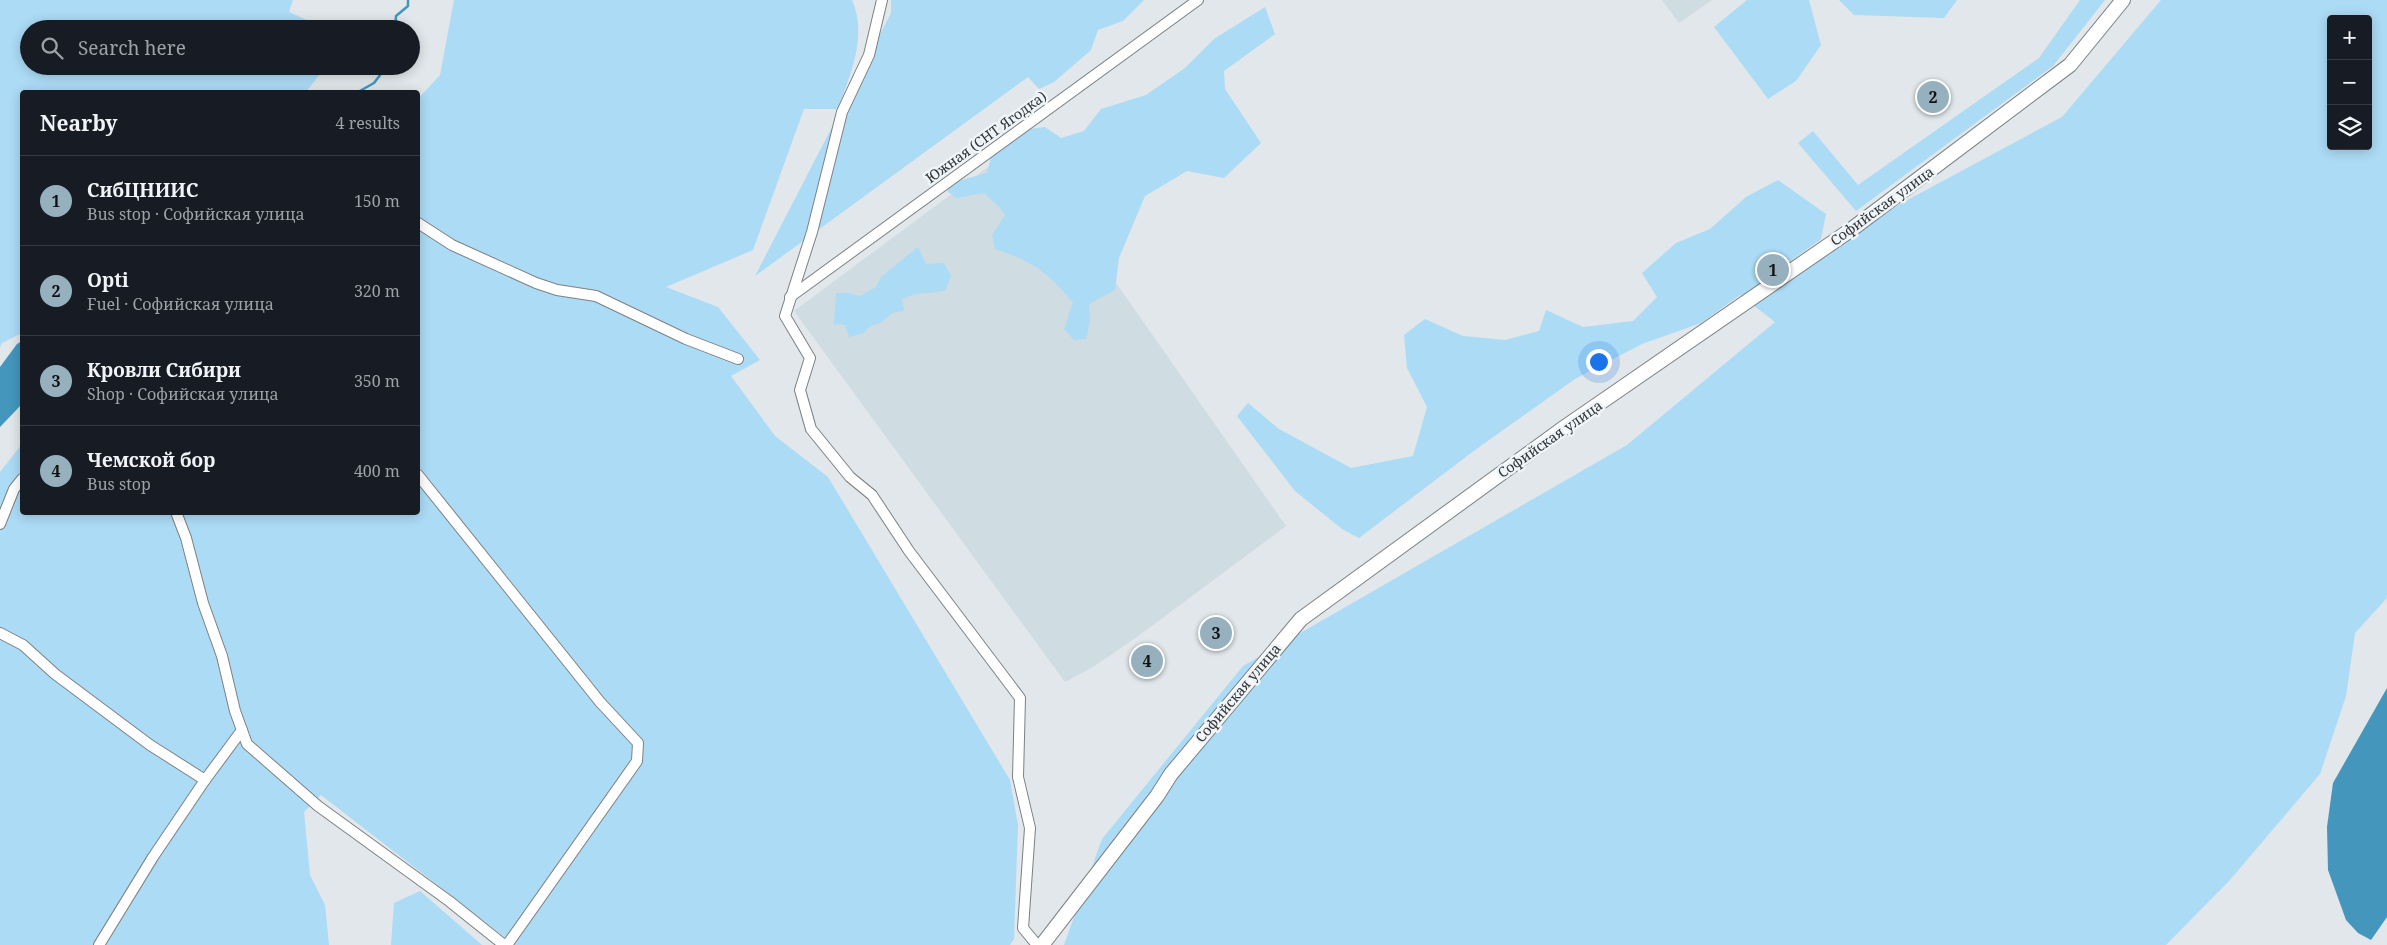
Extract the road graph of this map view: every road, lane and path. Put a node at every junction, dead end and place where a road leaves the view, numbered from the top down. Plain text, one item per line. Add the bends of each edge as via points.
1 (882, 0) edge
2 (1198, 0) edge
3 (2123, 0) edge
4 (420, 224) edge
5 (790, 297) junction
6 (738, 359) dead end
7 (420, 477) edge
8 (20, 482) edge
9 (177, 515) edge
10 (0, 524) edge
11 (0, 633) edge
12 (242, 730) junction
13 (205, 780) junction
14 (99, 945) edge
15 (505, 945) edge
16 (1038, 945) edge
17 (1042, 945) edge

1 - 5 street via 869,55 842,112 812,232
2 - 5 street, Южная (СНТ Ягодка)
3 - 17 main road, Софийская улица via 2070,65 1852,229 1565,427 1301,619 1171,774
4 - 6 street via 452,245 536,283 596,296 686,339
5 - 16 street via 785,316 810,358 800,390 811,429 850,477 872,495 909,551 1020,698 1018,777 1030,828 1023,928
7 - 15 street via 600,702 638,743 637,761
8 - 10 street
9 - 12 street
11 - 13 street via 22,645 55,674 150,745
12 - 13 street
12 - 15 street via 247,744 318,806 450,901
13 - 14 street

